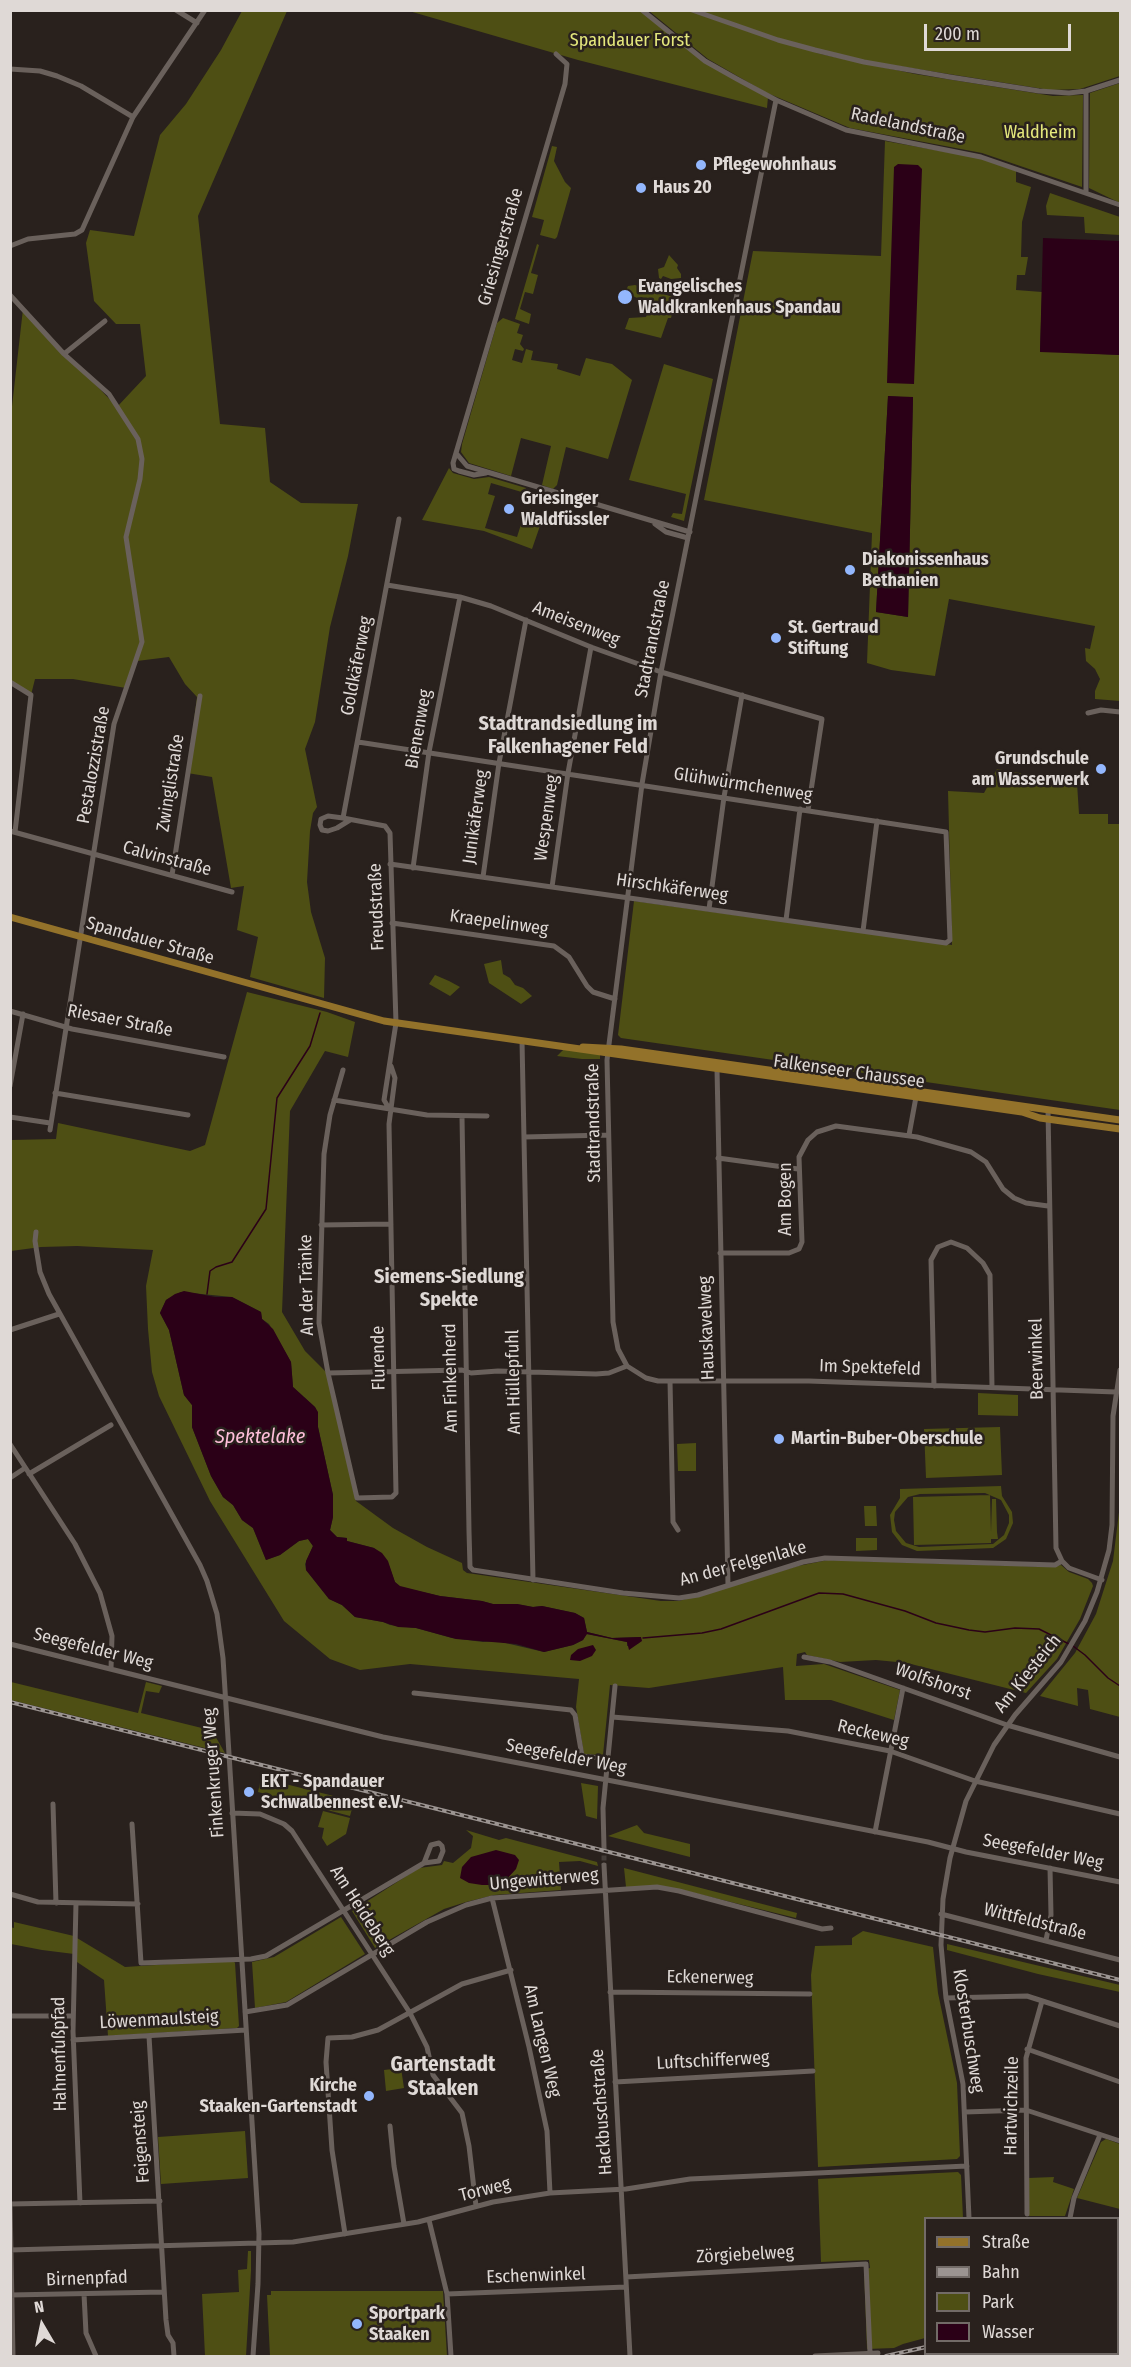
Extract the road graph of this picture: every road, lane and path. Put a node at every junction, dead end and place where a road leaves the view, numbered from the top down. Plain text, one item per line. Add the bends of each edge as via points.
1 (176, 10) edge
2 (205, 10) edge
3 (642, 10) edge
4 (692, 10) edge
5 (197, 22) junction
6 (556, 54) dead end
7 (10, 69) edge
8 (1120, 80) edge
9 (1086, 91) junction
10 (776, 100) junction
11 (133, 117) junction
12 (1086, 193) junction
13 (1120, 205) edge
14 (10, 246) edge
15 (10, 295) edge
16 (105, 321) dead end
17 (64, 354) junction
18 (456, 453) junction
19 (486, 472) junction
20 (399, 519) dead end
21 (689, 535) junction
22 (387, 585) junction
23 (460, 597) junction
24 (526, 620) junction
25 (591, 647) junction
26 (661, 672) junction
27 (10, 682) edge
28 (742, 695) junction
29 (200, 696) dead end
30 (1120, 712) edge
31 (1088, 713) dead end
32 (358, 742) junction
33 (429, 752) junction
34 (499, 763) junction
35 (567, 773) junction
36 (642, 784) junction
37 (724, 797) junction
38 (800, 809) junction
39 (808, 810) junction
40 (343, 818) junction
41 (351, 820) junction
42 (877, 821) junction
43 (13, 832) edge
44 (94, 855) junction
45 (390, 864) junction
46 (413, 868) junction
47 (172, 875) junction
48 (483, 877) junction
49 (552, 887) junction
50 (232, 892) dead end
51 (628, 897) junction
52 (709, 909) junction
53 (10, 917) edge
54 (786, 920) junction
55 (392, 923) junction
56 (863, 931) junction
57 (81, 937) junction
58 (949, 942) joint
59 (281, 994) joint
60 (615, 999) junction
61 (10, 1011) edge
62 (23, 1014) junction
63 (396, 1023) junction
64 (66, 1027) junction
65 (522, 1041) junction
66 (608, 1050) junction
67 (224, 1057) dead end
68 (717, 1066) junction
69 (343, 1070) dead end
70 (10, 1086) edge
71 (55, 1093) junction
72 (916, 1094) junction
73 (334, 1100) junction
74 (390, 1110) junction
75 (1048, 1110) junction
76 (188, 1115) dead end
77 (487, 1116) dead end
78 (462, 1117) junction
79 (10, 1118) edge
80 (1047, 1119) junction
81 (1120, 1120) edge
82 (1120, 1129) edge
83 (608, 1135) junction
84 (909, 1135) junction
85 (524, 1137) junction
86 (718, 1158) junction
87 (798, 1169) junction
88 (1048, 1206) junction
89 (391, 1224) junction
90 (321, 1225) junction
91 (36, 1232) dead end
92 (720, 1253) junction
93 (59, 1314) junction
94 (10, 1330) edge
95 (627, 1366) junction
96 (1120, 1370) edge
97 (394, 1371) junction
98 (466, 1371) junction
99 (529, 1371) junction
100 (328, 1373) junction
101 (724, 1380) junction
102 (670, 1381) junction
103 (934, 1386) junction
104 (992, 1387) junction
105 (1052, 1389) junction
106 (1116, 1392) junction
107 (111, 1425) dead end
108 (10, 1444) edge
109 (25, 1468) junction
110 (29, 1474) junction
111 (10, 1478) edge
112 (357, 1498) joint
113 (678, 1530) dead end
114 (1062, 1561) junction
115 (470, 1567) joint
116 (533, 1580) junction
117 (1102, 1580) junction
118 (728, 1586) junction
119 (10, 1644) edge
120 (804, 1657) dead end
121 (111, 1669) junction
122 (615, 1686) dead end
123 (903, 1688) junction
124 (414, 1693) dead end
125 (224, 1698) junction
126 (612, 1717) junction
127 (1007, 1725) junction
128 (890, 1751) junction
129 (1120, 1757) edge
130 (608, 1759) junction
131 (606, 1779) junction
132 (975, 1780) junction
133 (53, 1804) dead end
134 (232, 1813) junction
135 (1120, 1814) edge
136 (132, 1824) dead end
137 (875, 1832) junction
138 (604, 1848) tunnel mouth
139 (952, 1848) junction
140 (424, 1863) dead end
141 (604, 1865) tunnel mouth
142 (1050, 1868) junction
143 (1120, 1882) edge
144 (604, 1890) junction
145 (12, 1894) edge
146 (492, 1898) junction
147 (56, 1903) junction
148 (76, 1904) junction
149 (138, 1904) junction
150 (344, 1911) junction
151 (941, 1914) junction
152 (831, 1928) dead end
153 (1046, 1940) junction
154 (372, 1954) junction
155 (242, 1959) junction
156 (1120, 1960) edge
157 (510, 1970) junction
158 (610, 1992) junction
159 (810, 1994) dead end
160 (946, 1998) junction
161 (1042, 2001) junction
162 (245, 2012) junction
163 (410, 2013) junction
164 (10, 2016) edge
165 (73, 2016) junction
166 (1120, 2026) edge
167 (246, 2030) junction
168 (150, 2036) junction
169 (74, 2040) junction
170 (1027, 2049) junction
171 (813, 2071) dead end
172 (615, 2082) junction
173 (1120, 2082) edge
174 (1026, 2110) junction
175 (965, 2112) junction
176 (390, 2126) dead end
177 (1100, 2135) junction
178 (1120, 2141) edge
179 (967, 2166) junction
180 (622, 2189) junction
181 (550, 2193) junction
182 (160, 2201) junction
183 (80, 2203) junction
184 (10, 2204) edge
185 (476, 2206) junction
186 (1027, 2214) dead end
187 (969, 2217) edge
188 (1070, 2217) edge
189 (429, 2220) junction
190 (404, 2224) junction
191 (345, 2234) junction
192 (259, 2244) junction
193 (162, 2247) junction
194 (11, 2250) edge
195 (626, 2277) junction
196 (626, 2288) junction
197 (164, 2292) junction
198 (84, 2294) junction
199 (447, 2294) junction
200 (12, 2295) edge
201 (870, 2353) junction
202 (878, 2353) dead end
203 (13, 2356) edge
204 (96, 2356) edge
205 (174, 2356) edge
206 (253, 2356) edge
207 (451, 2356) edge
208 (630, 2356) edge
209 (815, 2356) edge

1 - 5 street
2 - 5 street
3 - 10 street, Radelandstraße via 705,61
4 - 9 street via 778,40 864,62 1039,91
5 - 11 street
6 - 18 street, Griesingerstraße via 567,64 565,84
7 - 11 street via 40,71 65,79
8 - 9 street
9 - 12 street
10 - 12 street, Radelandstraße via 846,130 981,157
10 - 21 street, Stadtrandstraße
11 - 14 street via 82,230
12 - 13 street, Radelandstraße
15 - 17 street, Pestalozzistraße
16 - 17 street
17 - 44 street, Pestalozzistraße via 110,394 138,439 142,459 126,537 142,642 114,724
18 - 19 street via 467,466
18 - 19 street via 454,469 474,475
19 - 21 street
20 - 22 street, Goldkäferweg
21 - 26 street, Stadtrandstraße
22 - 23 street, Ameisenweg
22 - 32 street, Goldkäferweg
23 - 24 street, Ameisenweg
23 - 33 street, Bienenweg
24 - 25 street, Ameisenweg
24 - 34 street, Junikäferweg
25 - 26 street, Ameisenweg
25 - 35 street, Wespenweg
26 - 28 street, Ameisenweg
26 - 36 street, Stadtrandstraße
27 - 43 street via 31,695
28 - 37 street
28 - 39 street, Ameisenweg via 822,719
29 - 47 street, Zwinglistraße
30 - 31 street
32 - 33 street, Glühwürmchenweg
32 - 40 street, Goldkäferweg
33 - 34 street, Glühwürmchenweg
33 - 46 street, Bienenweg
34 - 35 street, Glühwürmchenweg
34 - 48 street, Junikäferweg
35 - 36 street, Glühwürmchenweg
35 - 49 street, Wespenweg
36 - 37 street, Glühwürmchenweg
36 - 51 street, Stadtrandstraße
37 - 38 street, Glühwürmchenweg
37 - 52 street
38 - 39 street, Glühwürmchenweg
38 - 54 street
39 - 42 street, Glühwürmchenweg
40 - 41 street, Freudstraße
40 - 41 street via 325,816 321,819 322,830 338,828
41 - 45 street, Freudstraße via 388,828
42 - 56 street
42 - 58 street, Glühwürmchenweg via 946,832
43 - 44 street, Calvinstraße
44 - 47 street, Calvinstraße
44 - 57 street, Pestalozzistraße
45 - 46 street, Hirschkäferweg
45 - 55 street, Freudstraße
46 - 48 street, Hirschkäferweg
47 - 50 street, Calvinstraße
48 - 49 street, Hirschkäferweg
49 - 51 street, Hirschkäferweg
51 - 52 street, Hirschkäferweg
51 - 60 street, Stadtrandstraße
52 - 54 street, Hirschkäferweg
53 - 57 main road, Spandauer Straße
54 - 56 street, Hirschkäferweg
55 - 60 street, Kraepelinweg via 554,946 569,957 593,992
55 - 63 street, Freudstraße
56 - 58 street, Hirschkäferweg
57 - 59 main road, Spandauer Straße
57 - 64 street, Pestalozzistraße
59 - 63 main road, Falkenseer Chaussee
60 - 66 street, Stadtrandstraße
61 - 62 street, Riesaer Straße
62 - 64 street, Riesaer Straße
62 - 70 street
63 - 65 main road, Falkenseer Chaussee
63 - 74 street, Flurende via 384,1100
64 - 67 street, Riesaer Straße
64 - 71 street, Pestalozzistraße
65 - 66 main road, Falkenseer Chaussee
65 - 85 street, Am Hüllepfuhl
66 - 68 main road, Falkenseer Chaussee
66 - 83 street, Stadtrandstraße
68 - 72 main road, Falkenseer Chaussee
68 - 86 street, Hauskavelweg
69 - 73 street, An der Tränke
71 - 76 street
71 - 79 street, Pestalozzistraße via 50,1126
72 - 75 main road, Falkenseer Chaussee
72 - 80 main road, Falkenseer Chaussee
72 - 84 street
73 - 74 street
73 - 90 street, An der Tränke via 324,1154
74 - 78 street
74 - 89 street, Flurende
75 - 80 street, Beerwinkel
75 - 81 main road, Falkenseer Chaussee
77 - 78 street
78 - 98 street, Am Finkenherd
80 - 82 main road, Falkenseer Chaussee
80 - 88 street, Beerwinkel
83 - 85 street
83 - 95 street, Stadtrandstraße via 613,1322 618,1349
84 - 87 street, Am Bogen via 847,1126 826,1128 808,1140
84 - 88 street, Am Bogen via 971,1152 986,1162 1003,1189 1014,1198
85 - 99 street, Am Hüllepfuhl
86 - 87 street
86 - 92 street, Hauskavelweg
87 - 92 street, Am Bogen via 800,1249 789,1253
88 - 105 street, Beerwinkel
89 - 90 street
89 - 97 street, Flurende
90 - 100 street, An der Tränke via 319,1323
91 - 93 street, Finkenkruger Weg via 40,1272
92 - 101 street, Hauskavelweg
93 - 94 street
93 - 125 street, Finkenkruger Weg via 205,1576 220,1629
95 - 99 street via 596,1374
95 - 102 street, Im Spektefeld via 646,1378
96 - 106 street, Am Kiesteich
97 - 98 street
97 - 100 street
97 - 112 street, Flurende via 396,1493 392,1497
98 - 99 street
98 - 115 street, Am Finkenherd
99 - 116 street, Am Hüllepfuhl
100 - 112 street, An der Tränke
101 - 102 street, Im Spektefeld
101 - 103 street, Im Spektefeld
101 - 118 street, Hauskavelweg
102 - 113 street via 673,1522
103 - 104 street, Im Spektefeld
103 - 104 street via 931,1260 938,1247 951,1242 967,1248 990,1275
104 - 105 street, Im Spektefeld
105 - 106 street, Im Spektefeld
105 - 114 street, Beerwinkel via 1056,1548
106 - 117 street, Am Kiesteich via 1112,1525
107 - 110 street
108 - 109 street
109 - 110 street
109 - 111 street
110 - 121 street via 79,1550 102,1597 112,1636
114 - 117 street via 1078,1573
114 - 118 street, An der Felgenlake via 1055,1565 832,1557
115 - 116 street, An der Felgenlake via 477,1572
116 - 118 street, An der Felgenlake via 662,1598 698,1595
117 - 127 street, Am Kiesteich via 1085,1621 1061,1662
119 - 121 street, Seegefelder Weg
120 - 123 street, Wolfshorst
121 - 125 street, Seegefelder Weg
122 - 126 street
123 - 127 street, Wolfshorst
123 - 128 street
124 - 130 street via 571,1710 582,1756
125 - 131 street, Seegefelder Weg via 383,1737
125 - 134 street, Finkenkruger Weg
126 - 128 street, Reckeweg via 788,1731
126 - 130 street
127 - 129 street, Wolfshorst
127 - 132 street, Am Kiesteich
128 - 132 street, Reckeweg
128 - 137 street
130 - 131 street
131 - 137 street, Seegefelder Weg
131 - 138 street
132 - 135 street, Reckeweg
132 - 139 street, Am Kiesteich
133 - 147 street
134 - 150 street, Am Heideberg via 260,1814 284,1824
134 - 155 street, Finkenkruger Weg
136 - 149 street
137 - 139 street, Seegefelder Weg
139 - 142 street, Seegefelder Weg
139 - 151 street, Klosterbuschweg
140 - 150 street
141 - 144 street, Hackbuschstraße
142 - 143 street, Seegefelder Weg
142 - 153 street via 1051,1922
144 - 146 street, Ungewitterweg
144 - 152 street, Ungewitterweg via 669,1888 822,1929
144 - 158 street, Hackbuschstraße
145 - 147 street
146 - 154 street, Ungewitterweg via 443,1913
146 - 157 street, Am Langen Weg
147 - 148 street
148 - 149 street
148 - 165 street, Hahnenfußpfad
149 - 155 street via 141,1964
150 - 154 street, Am Heideberg
150 - 155 street via 272,1954
151 - 153 street, Wittfeldstraße
151 - 160 street, Klosterbuschweg
153 - 156 street, Wittfeldstraße
154 - 162 street, Ungewitterweg via 287,2005
154 - 163 street, Am Heideberg
155 - 162 street, Finkenkruger Weg
157 - 163 street via 462,1984
157 - 181 street, Am Langen Weg via 547,2131
158 - 159 street, Eckenerweg
158 - 172 street, Hackbuschstraße
160 - 161 street via 1017,1995
160 - 175 street, Klosterbuschweg via 961,2067
161 - 166 street
161 - 170 street, Hartwichzeile
162 - 167 street, Finkenkruger Weg
163 - 185 street, Am Heideberg via 427,2047 433,2075 462,2113
163 - 191 street via 378,2030 328,2038 332,2150
164 - 165 street
165 - 169 street, Hahnenfußpfad
167 - 168 street, Löwenmaulsteig
167 - 192 street, Finkenkruger Weg
168 - 169 street, Löwenmaulsteig
168 - 182 street, Feigensteig
169 - 183 street, Hahnenfußpfad
170 - 173 street
170 - 174 street, Hartwichzeile
171 - 172 street, Luftschifferweg
172 - 180 street, Hackbuschstraße
174 - 175 street
174 - 177 street
174 - 186 street, Hartwichzeile
175 - 179 street, Klosterbuschweg
176 - 190 street
177 - 178 street
177 - 188 street
179 - 180 street, Torweg via 698,2179
179 - 187 street, Klosterbuschweg
180 - 181 street, Torweg
180 - 195 street, Hackbuschstraße
181 - 185 street, Torweg
182 - 183 street
182 - 193 street, Feigensteig
183 - 184 street
184 - 194 street
185 - 189 street, Torweg
189 - 190 street, Torweg
189 - 199 street
190 - 191 street, Torweg
191 - 192 street, Torweg
192 - 193 street, Torweg
192 - 206 street, Finkenkruger Weg
193 - 194 street, Torweg
193 - 197 street, Feigensteig
194 - 200 street
195 - 196 street, Hackbuschstraße
195 - 201 street, Zörgiebelweg via 866,2264
196 - 199 street, Eschenwinkel
196 - 208 street, Hackbuschstraße
197 - 198 street, Birnenpfad
197 - 205 street, Feigensteig via 166,2330
198 - 200 street, Birnenpfad
198 - 204 street via 86,2333
199 - 207 street
200 - 203 street
201 - 202 street
201 - 209 street

